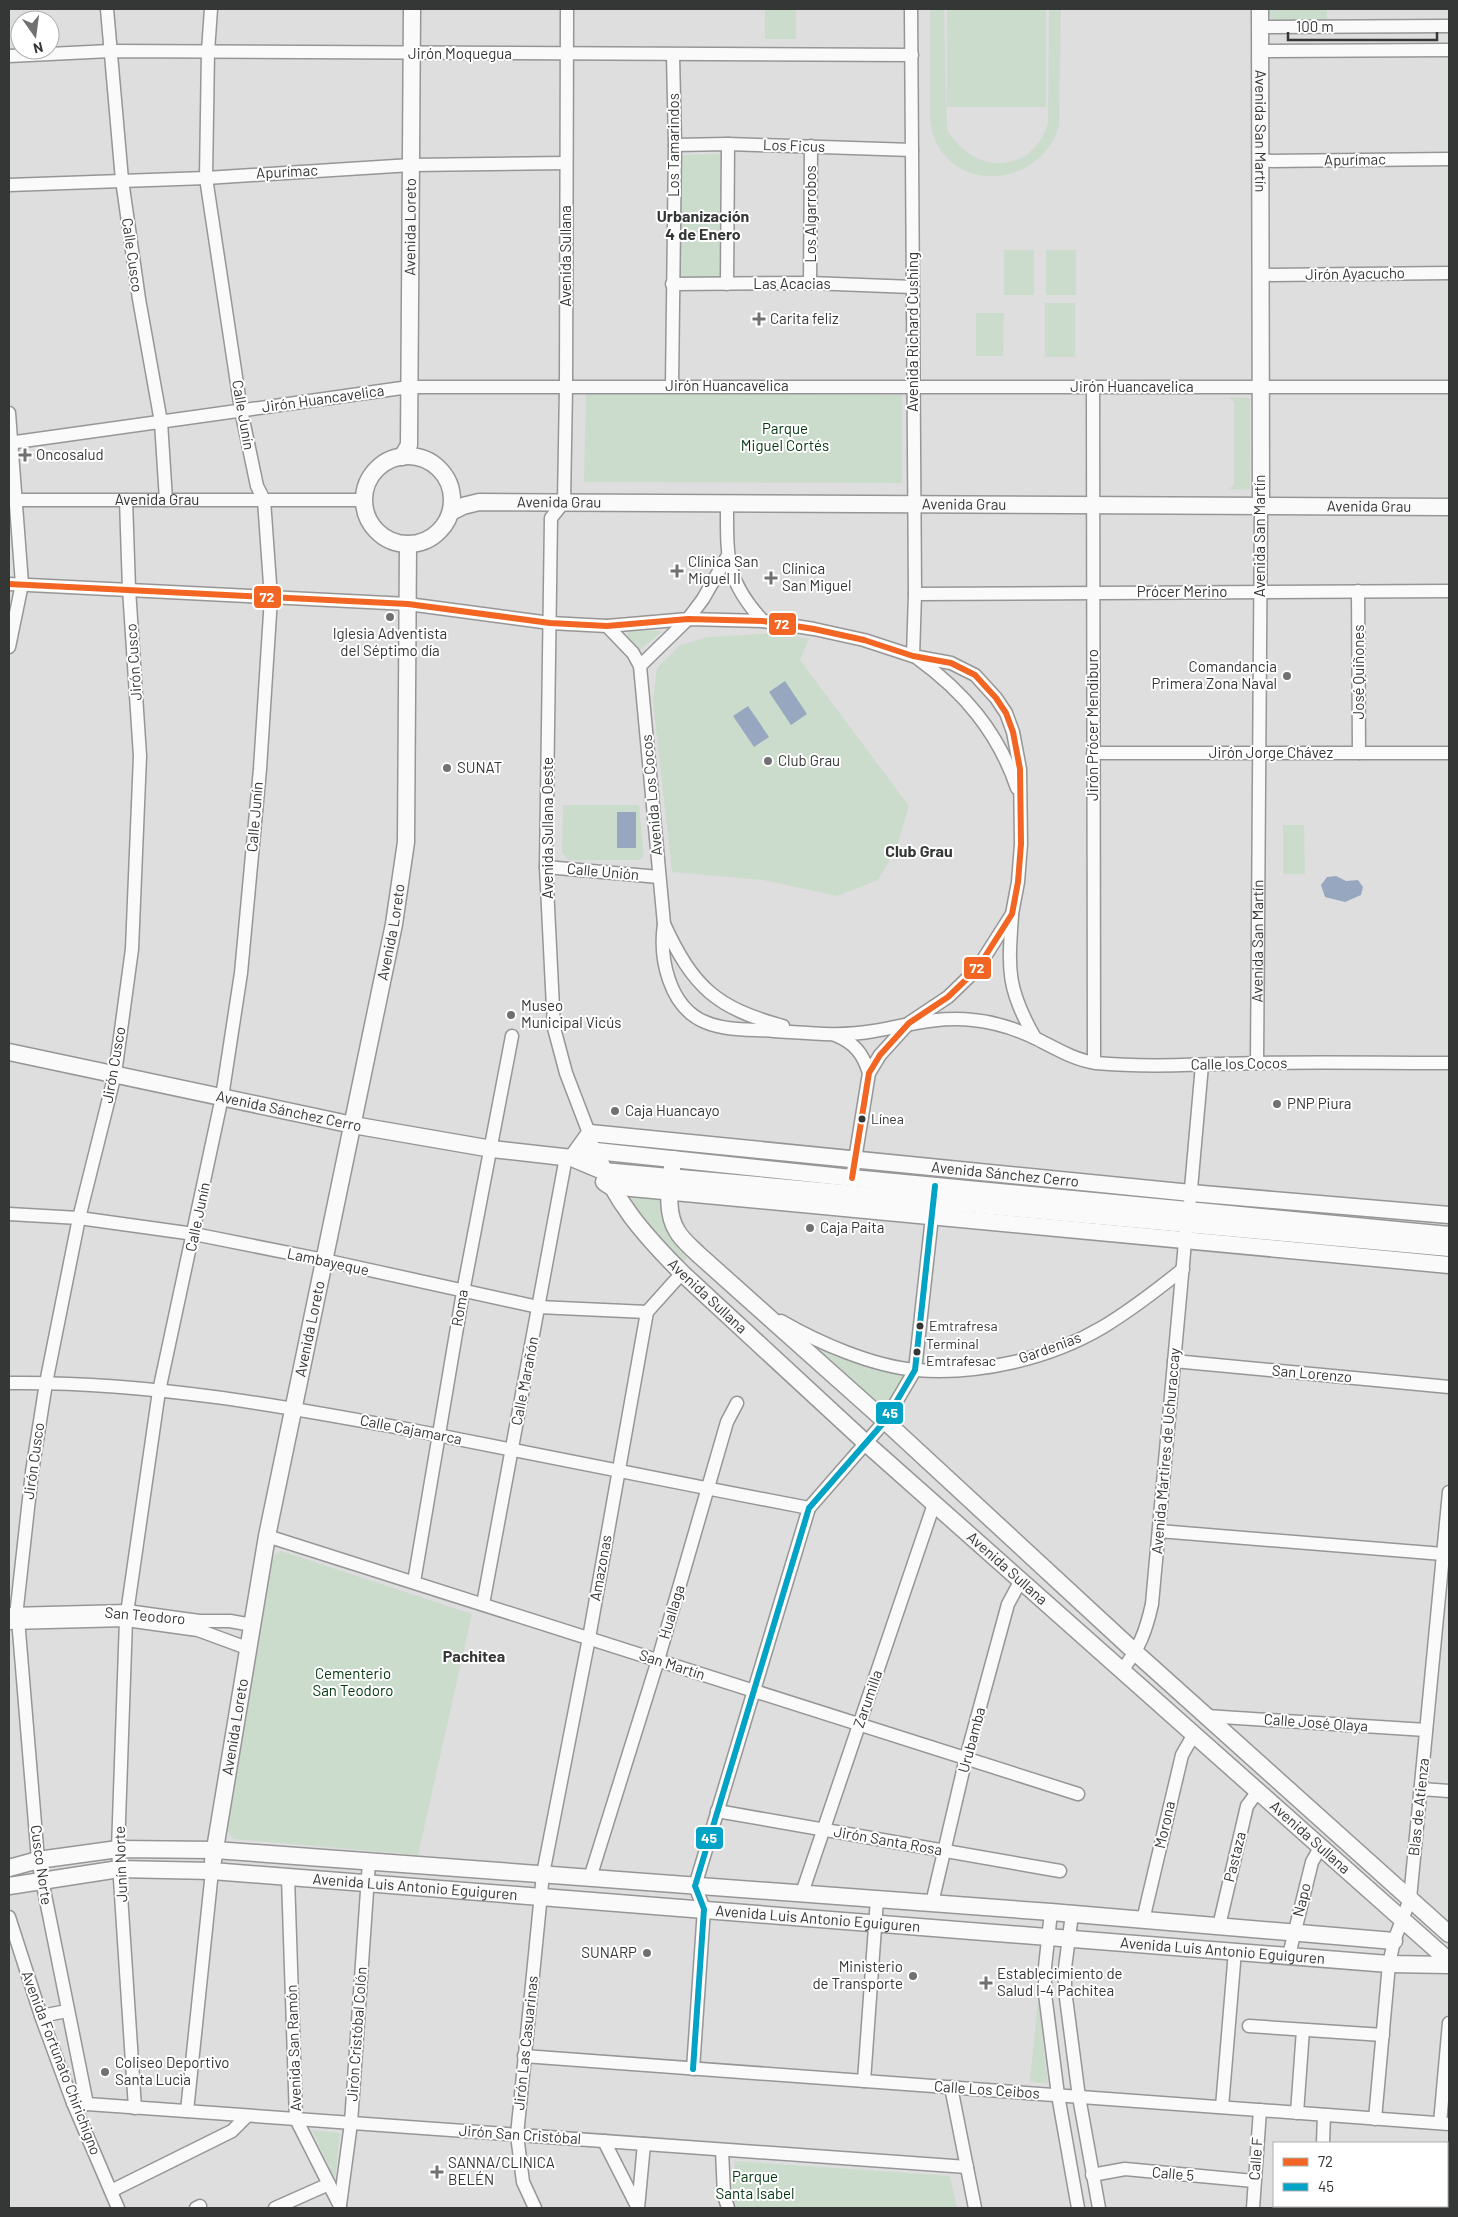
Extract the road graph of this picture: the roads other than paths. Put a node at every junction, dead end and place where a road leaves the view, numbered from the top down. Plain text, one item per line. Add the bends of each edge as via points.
1 (107, 9) edge
2 (212, 9) edge
3 (412, 9) edge
4 (567, 9) edge
5 (912, 9) edge
6 (1260, 9) edge
7 (1449, 26) edge
8 (1260, 27) junction
9 (1449, 50) edge
10 (110, 51) junction
11 (208, 51) junction
12 (1259, 51) junction
13 (412, 54) junction
14 (567, 54) junction
15 (673, 55) junction
16 (912, 55) junction
17 (9, 56) edge
18 (728, 144) junction
19 (675, 145) junction
20 (811, 146) junction
21 (912, 150) junction
22 (1449, 159) edge
23 (1260, 161) junction
24 (566, 163) junction
25 (411, 165) junction
26 (206, 178) junction
27 (122, 180) junction
28 (9, 185) edge
29 (1449, 273) edge
30 (1260, 275) junction
31 (810, 283) junction
32 (672, 284) junction
33 (727, 284) junction
34 (913, 287) junction
35 (672, 385) junction
36 (1260, 386) junction
37 (409, 387) junction
38 (913, 387) junction
39 (1449, 387) edge
40 (566, 388) junction
41 (1093, 388) junction
42 (241, 410) junction
43 (9, 413) edge
44 (161, 422) junction
45 (10, 443) edge
46 (410, 453) junction
47 (452, 491) junction
48 (13, 500) edge
49 (126, 500) junction
50 (166, 500) junction
51 (264, 500) junction
52 (364, 500) junction
53 (479, 502) junction
54 (564, 502) junction
55 (727, 504) junction
56 (914, 505) junction
57 (1094, 506) junction
58 (1261, 506) junction
59 (1449, 507) edge
60 (451, 512) junction
61 (408, 544) junction
62 (727, 557) junction
63 (15, 584) edge
64 (129, 589) junction
65 (1358, 591) junction
66 (1449, 591) edge
67 (1093, 592) junction
68 (1260, 592) junction
69 (915, 594) junction
70 (271, 598) junction
71 (408, 604) junction
72 (688, 619) junction
73 (763, 621) junction
74 (550, 623) junction
75 (607, 626) junction
76 (9, 646) edge
77 (913, 656) junction
78 (640, 666) junction
79 (1260, 753) junction
80 (1360, 753) junction
81 (1449, 753) edge
82 (1093, 754) junction
83 (1021, 802) junction
84 (546, 866) junction
85 (659, 877) junction
86 (1012, 914) junction
87 (664, 924) junction
88 (909, 1023) junction
89 (834, 1035) junction
90 (512, 1036) dead end
91 (1034, 1038) junction
92 (9, 1052) edge
93 (1094, 1062) junction
94 (1449, 1063) edge
95 (1257, 1064) junction
96 (1202, 1065) junction
97 (869, 1073) junction
98 (115, 1074) junction
99 (222, 1097) junction
100 (353, 1126) junction
101 (590, 1134) junction
102 (492, 1149) junction
103 (596, 1151) junction
104 (569, 1158) junction
105 (673, 1159) junction
106 (855, 1160) junction
107 (603, 1171) junction
108 (852, 1178) junction
109 (671, 1185) junction
110 (610, 1186) junction
111 (1191, 1193) junction
112 (934, 1201) junction
113 (9, 1214) edge
114 (1449, 1215) edge
115 (79, 1218) junction
116 (1187, 1224) junction
117 (194, 1234) junction
118 (1448, 1241) edge
119 (324, 1260) junction
120 (1449, 1264) edge
121 (1183, 1270) junction
122 (682, 1273) junction
123 (463, 1292) junction
124 (538, 1307) junction
125 (760, 1310) junction
126 (647, 1312) junction
127 (1174, 1362) junction
128 (915, 1370) junction
129 (9, 1383) edge
130 (46, 1383) junction
131 (1449, 1387) edge
132 (159, 1391) junction
133 (737, 1403) dead end
134 (292, 1407) junction
135 (885, 1421) junction
136 (438, 1435) junction
137 (867, 1444) junction
138 (512, 1449) junction
139 (618, 1471) junction
140 (709, 1489) junction
141 (1449, 1492) edge
142 (934, 1504) junction
143 (808, 1508) junction
144 (1159, 1532) junction
145 (267, 1536) junction
146 (1443, 1554) junction
147 (1021, 1580) junction
148 (414, 1582) junction
149 (483, 1604) junction
150 (1443, 1614) edge
151 (127, 1616) junction
152 (13, 1618) edge
153 (252, 1625) junction
154 (589, 1638) junction
155 (247, 1648) junction
156 (1136, 1653) junction
157 (658, 1660) junction
158 (1122, 1671) junction
159 (755, 1691) junction
160 (1206, 1716) junction
161 (859, 1724) junction
162 (1426, 1730) junction
163 (1194, 1734) junction
164 (966, 1758) junction
165 (1421, 1789) junction
166 (1258, 1790) junction
167 (1449, 1791) edge
168 (1078, 1794) dead end
169 (717, 1810) junction
170 (823, 1829) junction
171 (1321, 1846) junction
172 (118, 1849) junction
173 (215, 1850) junction
174 (944, 1850) junction
175 (38, 1860) junction
176 (369, 1862) junction
177 (9, 1868) edge
178 (119, 1869) junction
179 (1060, 1871) dead end
180 (212, 1872) junction
181 (543, 1874) junction
182 (288, 1877) junction
183 (590, 1878) junction
184 (42, 1879) junction
185 (368, 1884) junction
186 (9, 1886) edge
187 (695, 1886) junction
188 (802, 1894) junction
189 (540, 1897) junction
190 (877, 1899) junction
191 (1410, 1899) junction
192 (932, 1903) junction
193 (704, 1909) junction
194 (1051, 1912) junction
195 (1072, 1914) junction
196 (9, 1917) edge
197 (1401, 1917) junction
198 (1143, 1920) junction
199 (875, 1922) junction
200 (1219, 1926) junction
201 (1294, 1932) junction
202 (1449, 1934) edge
203 (1048, 1936) junction
204 (1068, 1937) junction
205 (1394, 1941) junction
206 (1235, 1951) junction
207 (1289, 1956) junction
208 (1449, 1961) edge
209 (1389, 1964) junction
210 (1449, 1965) edge
211 (67, 2011) junction
212 (41, 2016) junction
213 (1449, 2023) edge
214 (1248, 2026) dead end
215 (1303, 2030) junction
216 (1383, 2036) junction
217 (524, 2056) junction
218 (1448, 2066) edge
219 (693, 2069) junction
220 (864, 2081) junction
221 (951, 2087) junction
222 (1058, 2095) junction
223 (1079, 2097) junction
224 (73, 2103) junction
225 (87, 2104) junction
226 (1222, 2107) junction
227 (135, 2108) junction
228 (1260, 2110) junction
229 (187, 2112) junction
230 (1297, 2113) junction
231 (1324, 2115) junction
232 (247, 2116) junction
233 (296, 2119) junction
234 (1375, 2119) junction
235 (351, 2123) junction
236 (1445, 2124) edge
237 (517, 2135) junction
238 (604, 2141) junction
239 (1324, 2142) edge
240 (644, 2144) junction
241 (722, 2150) junction
242 (967, 2167) junction
243 (1092, 2175) junction
244 (1254, 2181) junction
245 (329, 2184) junction
246 (111, 2191) junction
247 (341, 2207) edge
248 (118, 2208) edge
249 (275, 2208) edge
250 (535, 2208) edge
251 (638, 2208) edge
252 (728, 2208) edge
253 (975, 2208) edge
254 (1078, 2208) edge
255 (1099, 2208) edge
256 (1253, 2208) edge

1 - 10 street, Calle Cusco
2 - 11 street, Calle Junín
3 - 13 main road, Avenida Loreto
4 - 14 street, Avenida Sullana
5 - 16 street, Avenida Richard Cushing
6 - 8 main road, Avenida San Martín
7 - 8 street
8 - 12 main road, Avenida San Martín
9 - 12 street
10 - 11 street, Jirón Moquegua
10 - 17 street, Jirón Moquegua
10 - 27 street, Calle Cusco
11 - 13 street, Jirón Moquegua
11 - 26 street, Calle Junín
12 - 23 main road, Avenida San Martín
13 - 14 street, Jirón Moquegua
13 - 25 main road, Avenida Loreto
14 - 15 street, Jirón Moquegua
14 - 24 street, Avenida Sullana
15 - 16 street, Jirón Moquegua
15 - 19 street, Los Tamarindos
16 - 21 street, Avenida Richard Cushing
18 - 19 street, Los Ficus
18 - 20 street, Los Ficus
18 - 33 street
19 - 32 street, Los Tamarindos
20 - 21 street, Los Ficus
20 - 31 street, Los Algarrobos
21 - 34 street, Avenida Richard Cushing
22 - 23 street, Apurímac
23 - 30 main road, Avenida San Martín
24 - 25 street, Apurímac
24 - 40 street, Avenida Sullana
25 - 26 street, Apurímac
25 - 37 main road, Avenida Loreto
26 - 27 street, Apurímac
26 - 42 street, Calle Junín
27 - 28 street, Apurímac
27 - 44 street, Calle Cusco via 138,299
29 - 30 street, Jirón Ayacucho
30 - 36 main road, Avenida San Martín
31 - 33 street, Las Acacias
31 - 34 street, Las Acacias
32 - 33 street, Las Acacias
32 - 35 street, Los Tamarindos
34 - 38 street, Avenida Richard Cushing
35 - 38 street, Jirón Huancavelica
35 - 40 street, Jirón Huancavelica
36 - 39 street, Jirón Huancavelica
36 - 41 street, Jirón Huancavelica
36 - 58 main road, Avenida San Martín
37 - 40 street, Jirón Huancavelica
37 - 42 street, Jirón Huancavelica
37 - 46 main road, Avenida Loreto
38 - 41 street, Jirón Huancavelica
38 - 56 street, Avenida Richard Cushing
40 - 54 street, Avenida Sullana
41 - 57 street, Jirón Prócer Mendiburo
42 - 44 street, Jirón Huancavelica
42 - 51 street, Calle Junín via 257,486
43 - 45 street
44 - 45 street, Jirón Huancavelica
44 - 50 street, Calle Cusco
45 - 48 street
46 - 47 main road via 436,466
46 - 52 main road via 384,464 371,476
47 - 53 main road, Avenida Grau
47 - 60 main road
48 - 49 street, Avenida Grau
48 - 63 street
49 - 50 street, Avenida Grau
49 - 64 street, Jirón Cusco
50 - 51 street, Avenida Grau
51 - 52 street, Avenida Grau
51 - 70 street, Calle Junín
52 - 61 main road via 366,514 382,536
53 - 54 main road, Avenida Grau
53 - 60 main road, Avenida Grau
54 - 55 main road, Avenida Grau
54 - 74 street, Avenida Sullana Oeste via 551,518
55 - 56 main road, Avenida Grau
55 - 62 street
56 - 57 main road, Avenida Grau
56 - 69 street, Avenida Richard Cushing
57 - 58 main road, Avenida Grau
57 - 67 street, Jirón Prócer Mendiburo
58 - 59 main road, Avenida Grau
58 - 68 street, Avenida San Martín
60 - 61 main road via 435,535
61 - 71 main road, Avenida Loreto
62 - 72 street via 712,586
62 - 73 street via 734,581 746,603
63 - 64 street, Avenida Los Cocos
63 - 76 street
64 - 70 street, Avenida Los Cocos
64 - 98 street, Jirón Cusco via 140,756 132,949
65 - 66 street, Prócer Merino
65 - 68 street, Prócer Merino
65 - 80 street, José Quiñones
67 - 68 street, Prócer Merino
67 - 69 street, Prócer Merino
67 - 82 street, Jirón Prócer Mendiburo
68 - 79 street, Avenida San Martín
69 - 77 street, Avenida Richard Cushing
70 - 71 street, Avenida Los Cocos
70 - 99 street, Calle Junín via 260,769 241,973
71 - 74 street, Avenida Los Cocos
71 - 100 main road, Avenida Loreto via 406,842 394,924
72 - 73 street, Avenida Los Cocos
72 - 75 street, Avenida Los Cocos
72 - 78 street
73 - 77 street, Avenida Los Cocos via 814,628
74 - 75 street, Avenida Los Cocos
74 - 84 street, Avenida Sullana Oeste
75 - 78 street, Avenida Los Cocos via 633,653
77 - 83 street, Avenida Los Cocos via 944,678 993,734 1010,767
77 - 83 street, Avenida Los Cocos via 959,667 975,676 996,698 1013,732 1020,769
78 - 85 street, Avenida Los Cocos
79 - 80 street, Jirón Jorge Chávez
79 - 82 street, Jirón Jorge Chávez
79 - 95 street, Avenida San Martín
80 - 81 street, Jirón Jorge Chávez
82 - 93 street, Jirón Prócer Mendiburo
83 - 86 street, Avenida Los Cocos via 1018,882
84 - 85 street, Calle Unión
84 - 101 street, Avenida Sullana Oeste via 554,1028 566,1073
85 - 87 street, Avenida Los Cocos
86 - 88 street, Avenida Los Cocos via 977,969 948,997
86 - 91 street via 1008,962 1012,987 1019,1010
87 - 89 street, Avenida Los Cocos via 700,986 727,1004 777,1024
87 - 89 street, Avenida Los Cocos via 661,943 674,991 686,1008 703,1022 724,1028
88 - 89 street, Avenida Los Cocos via 872,1032
88 - 91 street, Calle los Cocos via 973,1020 1004,1026
88 - 97 street, Avenida Los Cocos via 880,1055
89 - 97 street, Avenida Los Cocos via 857,1048
90 - 102 street, Roma
91 - 93 street, Calle los Cocos via 1063,1053
92 - 98 main road, Avenida Sánchez Cerro
93 - 96 street, Calle los Cocos
94 - 95 street, Calle los Cocos
95 - 96 street, Calle los Cocos
96 - 111 street, Avenida Mártires de Uchuraccay
97 - 106 street, Avenida Los Cocos
98 - 99 main road, Avenida Sánchez Cerro
98 - 115 street, Jirón Cusco
99 - 100 main road, Avenida Sánchez Cerro
99 - 117 street, Calle Junín
100 - 102 main road, Avenida Sánchez Cerro
100 - 119 main road, Avenida Loreto
101 - 103 street, Avenida Sullana Oeste
101 - 104 main road
101 - 106 main road, Avenida Sánchez Cerro
102 - 104 main road, Avenida Sánchez Cerro
102 - 123 street, Roma
103 - 104 main road, Avenida Sánchez Cerro
103 - 105 main road, Avenida Sánchez Cerro
103 - 107 main road, Avenida Sullana
104 - 107 main road, Avenida Sánchez Cerro
104 - 110 main road
104 - 124 street, Calle Marañón
105 - 108 main road, Avenida Sánchez Cerro
105 - 109 main road, Avenida Sullana
106 - 108 street, Avenida Los Cocos
106 - 111 main road, Avenida Sánchez Cerro
107 - 109 main road, Avenida Sánchez Cerro
107 - 110 main road, Avenida Sullana
108 - 112 main road, Avenida Sánchez Cerro
109 - 110 main road, Avenida Sánchez Cerro
109 - 112 main road, Avenida Sánchez Cerro via 900,1205
109 - 125 main road, Avenida Sullana via 670,1214 678,1234
110 - 122 main road, Avenida Sullana via 644,1233
111 - 114 main road, Avenida Sánchez Cerro
111 - 116 street, Avenida Mártires de Uchuraccay
112 - 116 main road, Avenida Sánchez Cerro
112 - 116 main road, Avenida Sánchez Cerro
112 - 128 street
113 - 115 street, Lambayeque
115 - 117 street, Lambayeque
115 - 130 street, Jirón Cusco
116 - 118 main road, Avenida Sánchez Cerro
116 - 120 main road, Avenida Sánchez Cerro
116 - 121 street, Avenida Mártires de Uchuraccay
117 - 119 street, Lambayeque
117 - 132 street, Calle Junín
119 - 123 street, Lambayeque
119 - 134 main road, Avenida Loreto
121 - 127 street, Avenida Mártires de Uchuraccay
121 - 128 street, Gardenias via 1142,1303 1101,1328 1057,1348 995,1366
122 - 126 street
122 - 137 main road, Avenida Sullana
123 - 124 street, Lambayeque
123 - 136 street, Roma
124 - 126 street, Lambayeque
124 - 138 street, Calle Marañón
125 - 128 street, Gardenias via 808,1337 861,1357
125 - 135 main road, Avenida Sullana
126 - 139 street, Amazonas
127 - 131 street, San Lorenzo
127 - 144 street, Avenida Mártires de Uchuraccay
128 - 135 street
129 - 130 street, Calle Cajamarca
130 - 132 street, Calle Cajamarca
130 - 152 street, Jirón Cusco
132 - 134 street, Calle Cajamarca
132 - 151 street, Calle Junín
133 - 140 street, Huallaga via 728,1422
134 - 136 street, Calle Cajamarca
134 - 145 main road, Avenida Loreto
135 - 137 street
135 - 156 main road, Avenida Sullana
136 - 138 street, Calle Cajamarca
136 - 148 street, Roma
137 - 142 main road, Avenida Sullana
137 - 143 street
138 - 139 street, Calle Cajamarca
138 - 149 street, Calle Marañón
139 - 140 street, Calle Cajamarca
139 - 154 street, Amazonas
140 - 143 street, Calle Cajamarca
140 - 157 street, Huallaga
141 - 146 street, Blas de Atienza
142 - 147 main road, Avenida Sullana
142 - 161 street, Zarumilla
143 - 159 street
144 - 146 street
144 - 156 street, Avenida Mártires de Uchuraccay via 1152,1604 1145,1635
145 - 148 street, San Martín
145 - 153 main road, Avenida Loreto
146 - 150 street, Blas de Atienza
147 - 158 main road, Avenida Sullana
147 - 164 street, Urubamba via 1008,1604
148 - 149 street, San Martín
149 - 154 street, San Martín
150 - 162 street, Blas de Atienza
151 - 152 street, San Teodoro
151 - 153 street, San Teodoro
151 - 155 street, San Teodoro via 198,1630
151 - 172 street, Junín Norte
152 - 175 street, Cusco Norte
153 - 155 main road, Avenida Loreto
154 - 157 street, San Martín
154 - 181 street, Amazonas
155 - 173 main road, Avenida Loreto
156 - 158 street, Avenida Mártires de Uchuraccay
156 - 160 main road, Avenida Sullana
157 - 159 street, San Martín
157 - 183 street, Huallaga
158 - 163 main road, Avenida Sullana
159 - 161 street, San Martín
159 - 169 street
160 - 162 street, Calle José Olaya
160 - 191 main road, Avenida Sullana
161 - 164 street, San Martín
161 - 170 street, Zarumilla
162 - 165 street, Blas de Atienza
163 - 166 main road, Avenida Sullana
163 - 198 street, Morona via 1182,1754
164 - 168 street, San Martín
164 - 174 street, Urubamba
165 - 167 street
165 - 191 street, Blas de Atienza
166 - 171 main road, Avenida Sullana
166 - 200 street, Pastaza via 1248,1806
169 - 170 street, Jirón Santa Rosa
169 - 187 street
170 - 174 street, Jirón Santa Rosa
170 - 188 street, Zarumilla
171 - 197 main road, Avenida Sullana
171 - 201 street, Napo via 1312,1862
172 - 173 main road, Avenida Luis Antonio Eguiguren
172 - 175 main road, Avenida Luis Antonio Eguiguren
172 - 178 street, Junín Norte
173 - 176 main road, Avenida Luis Antonio Eguiguren
173 - 180 main road, Avenida Loreto
174 - 179 street, Jirón Santa Rosa
174 - 192 street, Urubamba
175 - 177 main road, Avenida Luis Antonio Eguiguren
175 - 184 street, Cusco Norte
176 - 181 main road, Avenida Luis Antonio Eguiguren
176 - 185 street, Jirón Cristóbal Colón
178 - 180 main road, Avenida Luis Antonio Eguiguren
178 - 184 main road, Avenida Luis Antonio Eguiguren
178 - 227 street, Junín Norte
180 - 182 main road, Avenida Luis Antonio Eguiguren
180 - 229 street, Avenida Loreto
181 - 183 main road, Avenida Luis Antonio Eguiguren
181 - 189 street, Jirón Las Casuarinas
182 - 185 main road, Avenida Luis Antonio Eguiguren
182 - 233 street, Avenida San Ramón
183 - 187 main road, Avenida Luis Antonio Eguiguren
184 - 186 main road, Avenida Luis Antonio Eguiguren
184 - 211 street, Cusco Norte
185 - 189 main road, Avenida Luis Antonio Eguiguren
185 - 235 street, Jirón Cristóbal Colón
187 - 188 main road, Avenida Luis Antonio Eguiguren
187 - 193 street
188 - 190 main road, Avenida Luis Antonio Eguiguren
189 - 193 main road, Avenida Luis Antonio Eguiguren
189 - 217 street, Jirón Las Casuarinas
190 - 192 main road, Avenida Luis Antonio Eguiguren
190 - 199 street
191 - 197 street, Blas de Atienza
191 - 202 main road, Avenida Sullana
192 - 194 main road, Avenida Luis Antonio Eguiguren
193 - 199 main road, Avenida Luis Antonio Eguiguren
193 - 219 street
194 - 195 main road, Avenida Luis Antonio Eguiguren
194 - 203 street
195 - 198 main road, Avenida Luis Antonio Eguiguren
195 - 204 street
196 - 212 street, Avenida Fortunato Chirichigno
197 - 205 street, Blas de Atienza
197 - 208 main road, Avenida Sullana
198 - 200 main road, Avenida Luis Antonio Eguiguren
199 - 203 main road, Avenida Luis Antonio Eguiguren
199 - 220 street
200 - 201 main road, Avenida Luis Antonio Eguiguren
201 - 205 main road, Avenida Luis Antonio Eguiguren
201 - 207 street, Napo
203 - 204 main road, Avenida Luis Antonio Eguiguren
203 - 222 street via 1045,1994
204 - 206 main road, Avenida Luis Antonio Eguiguren
204 - 223 street via 1065,1990
205 - 209 street, Blas de Atienza
206 - 207 main road, Avenida Luis Antonio Eguiguren
206 - 226 street
207 - 209 main road, Avenida Luis Antonio Eguiguren
209 - 210 main road, Avenida Luis Antonio Eguiguren
209 - 216 street, Blas de Atienza
211 - 212 street
211 - 225 street, Cusco Norte
212 - 224 street, Avenida Fortunato Chirichigno
213 - 218 street
214 - 215 street
215 - 216 street
215 - 230 street
216 - 234 street, Blas de Atienza
217 - 219 street, Calle Los Ceibos
217 - 237 street, Jirón Las Casuarinas
218 - 236 street
219 - 220 street, Calle Los Ceibos
220 - 221 street, Calle Los Ceibos
221 - 222 street, Calle Los Ceibos
221 - 242 street
222 - 223 street, Calle Los Ceibos
222 - 254 street
223 - 226 street, Calle Los Ceibos
223 - 243 street
224 - 225 street, Jirón San Cristóbal
224 - 246 street, Avenida Fortunato Chirichigno
225 - 227 street, Jirón San Cristóbal
226 - 228 street, Calle Los Ceibos
227 - 229 street, Jirón San Cristóbal
228 - 230 street, Calle Los Ceibos
228 - 244 street, Calle F
229 - 232 street, Jirón San Cristóbal
230 - 231 street, Calle Los Ceibos
231 - 234 street, Calle Los Ceibos
231 - 239 street
232 - 233 street, Jirón San Cristóbal
232 - 246 street via 232,2131
233 - 235 street, Jirón San Cristóbal
233 - 245 street, Avenida San Ramón
234 - 236 street, Calle Los Ceibos
235 - 237 street, Jirón San Cristóbal
235 - 247 street, Jirón Cristóbal Colón
237 - 238 street, Jirón San Cristóbal
237 - 250 street, Jirón Las Casuarinas via 522,2182
238 - 240 street, Jirón San Cristóbal
238 - 251 street
240 - 241 street, Jirón San Cristóbal
240 - 251 street
241 - 242 street, Jirón San Cristóbal
241 - 252 street via 724,2194
242 - 253 street
243 - 244 street, Calle 5 via 1125,2169
243 - 255 street
244 - 256 street, Calle F
245 - 247 street, Avenida San Ramón
245 - 249 street
246 - 248 street, Avenida Fortunato Chirichigno

